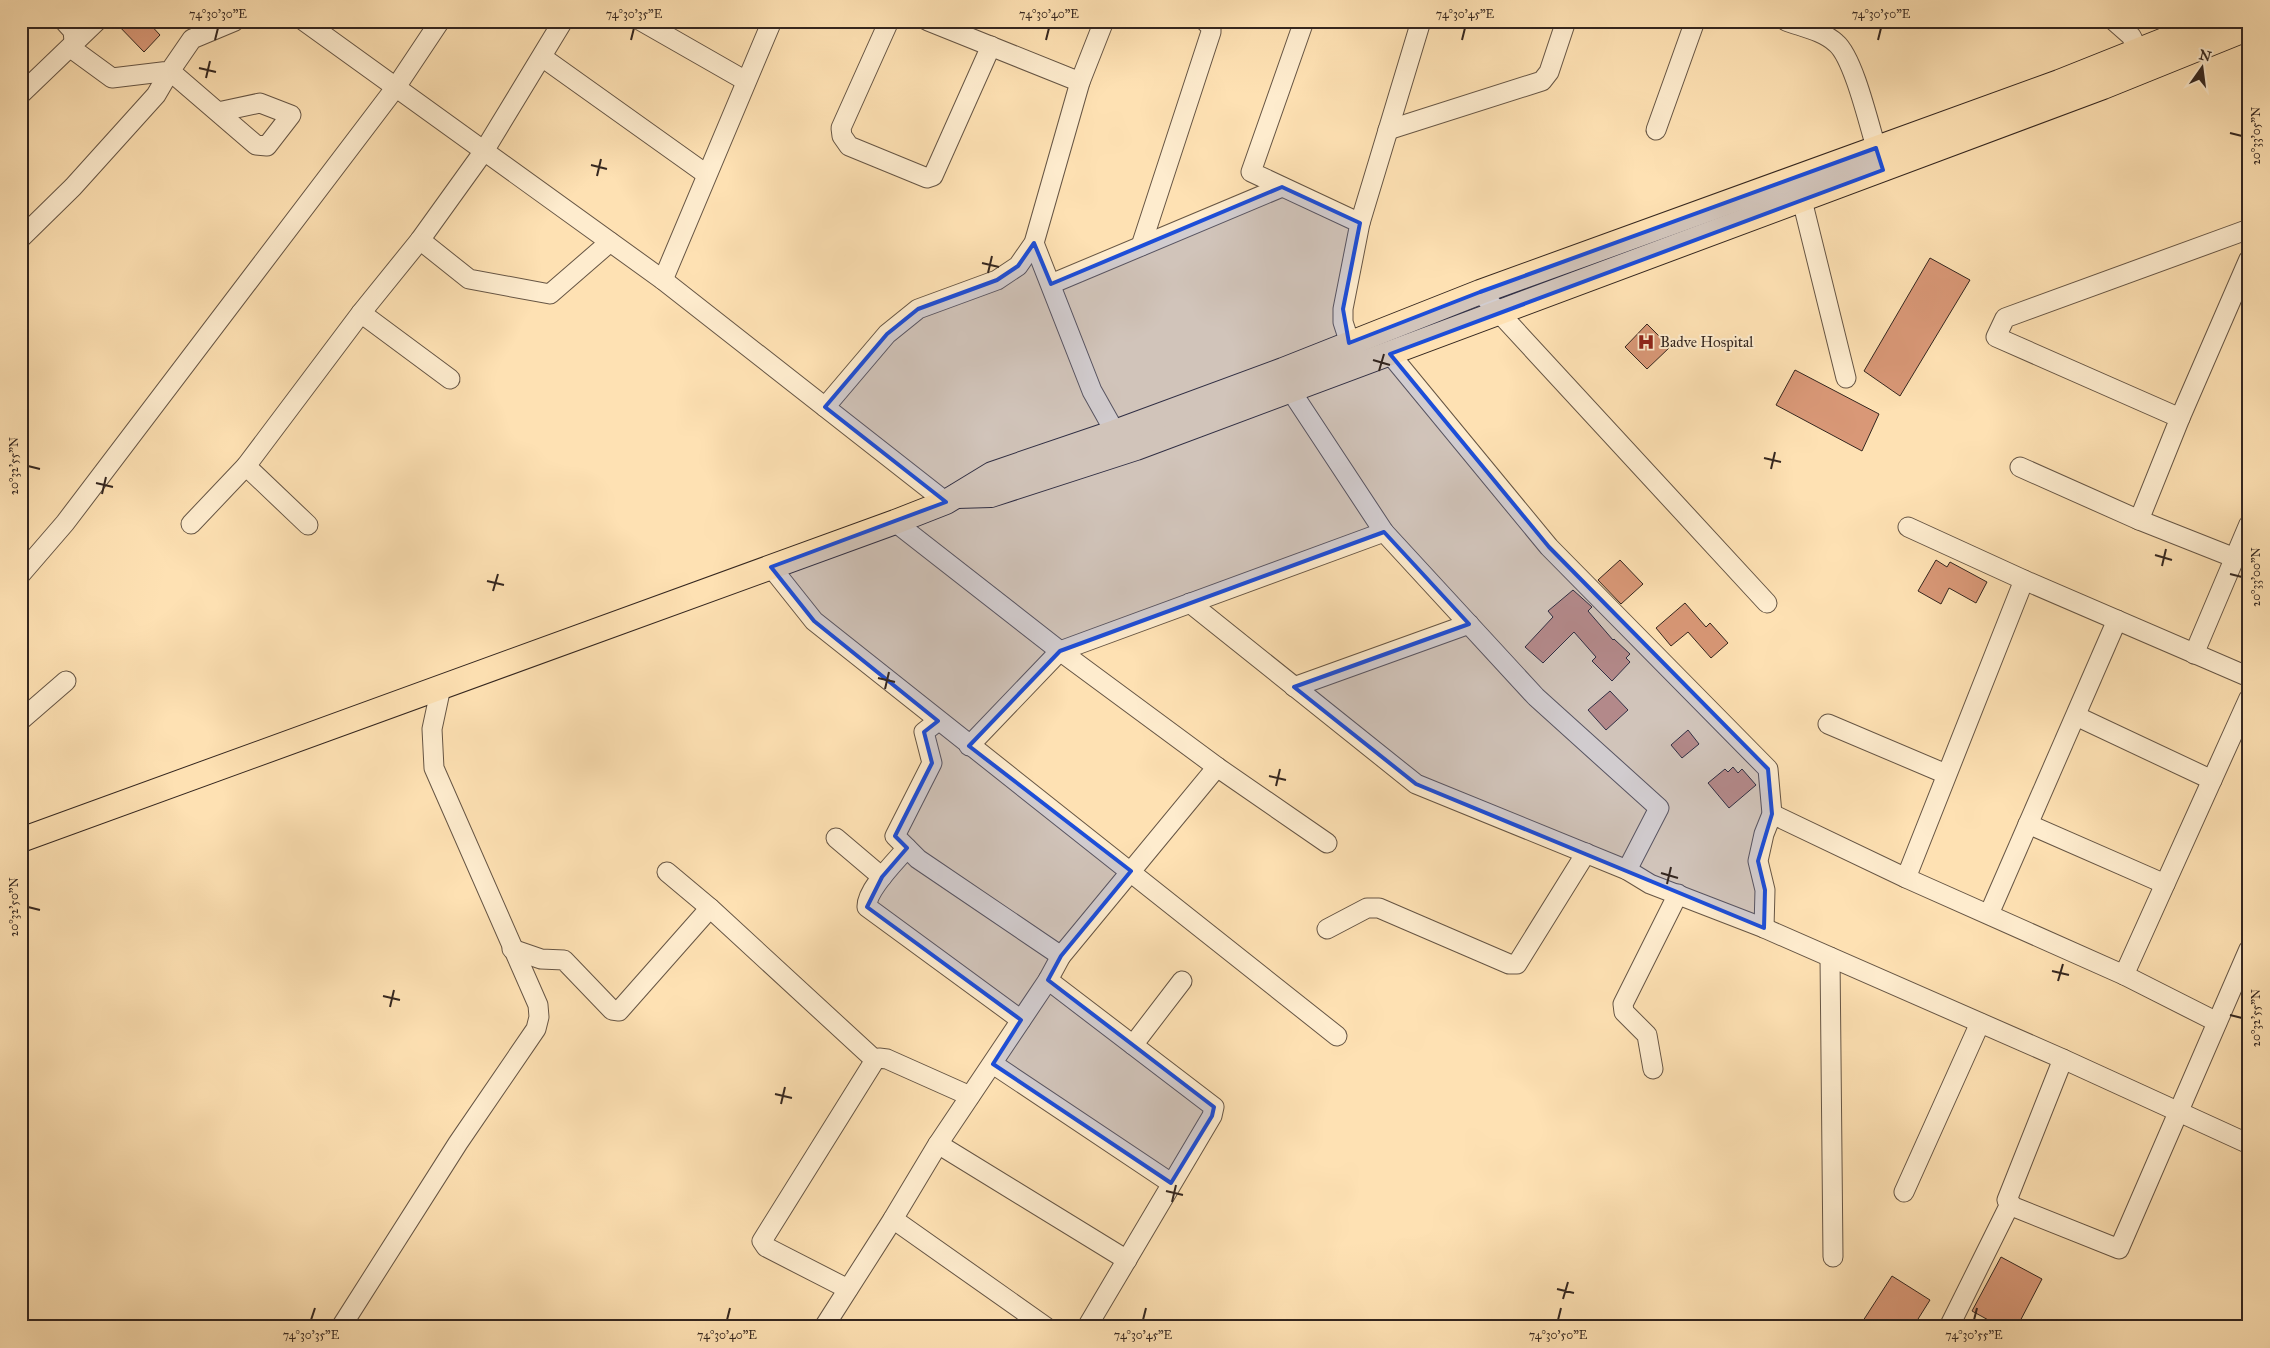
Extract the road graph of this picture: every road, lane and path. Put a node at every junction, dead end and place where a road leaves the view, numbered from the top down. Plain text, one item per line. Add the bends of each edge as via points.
1 (64, 21) edge
2 (97, 21) edge
3 (304, 21) edge
4 (440, 21) edge
5 (563, 21) edge
6 (641, 21) edge
7 (772, 21) edge
8 (889, 21) edge
9 (928, 21) edge
10 (1104, 21) edge
11 (1205, 21) edge
12 (1304, 21) edge
13 (1421, 21) edge
14 (1566, 21) edge
15 (1695, 21) edge
16 (1786, 21) edge
17 (2114, 21) edge
18 (2212, 21) edge
19 (227, 22) edge
20 (2245, 26) edge
21 (74, 43) junction
22 (991, 46) junction
23 (542, 57) junction
24 (2144, 60) junction
25 (170, 71) junction
26 (746, 81) junction
27 (1080, 82) junction
28 (396, 87) junction
29 (21, 94) edge
30 (218, 112) dead end
31 (1388, 130) junction
32 (1656, 130) dead end
33 (484, 151) junction
34 (1880, 159) junction
35 (706, 174) junction
36 (1282, 187) junction
37 (1802, 200) junction
38 (1360, 223) junction
39 (2249, 229) edge
40 (21, 238) edge
41 (420, 240) junction
42 (610, 242) junction
43 (1034, 243) junction
44 (1141, 246) junction
45 (2249, 259) edge
46 (663, 280) junction
47 (1051, 284) junction
48 (1480, 292) junction
49 (361, 313) junction
50 (1500, 314) junction
51 (1349, 343) junction
52 (1390, 354) junction
53 (1358, 366) junction
54 (1846, 378) dead end
55 (450, 379) dead end
56 (1290, 391) junction
57 (825, 407) junction
58 (2180, 418) junction
59 (1118, 443) junction
60 (246, 466) junction
61 (2020, 467) dead end
62 (952, 499) junction
63 (2139, 520) junction
64 (895, 522) junction
65 (191, 524) dead end
66 (308, 524) dead end
67 (2249, 524) edge
68 (1908, 526) dead end
69 (1384, 532) junction
70 (2235, 558) junction
71 (771, 567) junction
72 (21, 574) edge
73 (2024, 580) junction
74 (1190, 603) junction
75 (1767, 603) dead end
76 (2117, 620) junction
77 (1469, 624) junction
78 (1060, 651) junction
79 (2194, 654) junction
80 (2249, 676) edge
81 (66, 681) dead end
82 (441, 687) junction
83 (1294, 687) junction
84 (2249, 698) edge
85 (2076, 716) junction
86 (21, 720) edge
87 (938, 721) junction
88 (1828, 724) dead end
89 (968, 746) junction
90 (1217, 768) junction
91 (1946, 774) junction
92 (2212, 780) junction
93 (1772, 814) junction
94 (2028, 824) junction
95 (836, 838) dead end
96 (21, 840) edge
97 (1327, 843) dead end
98 (907, 848) junction
99 (1586, 853) junction
100 (1627, 870) junction
101 (1130, 871) junction
102 (667, 872) dead end
103 (882, 877) junction
104 (1906, 878) junction
105 (2165, 884) junction
106 (1678, 894) junction
107 (710, 908) junction
108 (1989, 914) junction
109 (1764, 928) junction
110 (1327, 929) dead end
111 (512, 948) junction
112 (2249, 949) edge
113 (1061, 956) junction
114 (1830, 957) junction
115 (2124, 976) junction
116 (1048, 980) junction
117 (1182, 981) dead end
118 (1021, 1020) junction
119 (2217, 1022) junction
120 (1980, 1023) junction
121 (1337, 1036) dead end
122 (1133, 1045) junction
123 (2064, 1059) junction
124 (875, 1060) junction
125 (993, 1064) junction
126 (1653, 1069) dead end
127 (970, 1096) junction
128 (2178, 1112) junction
129 (938, 1144) junction
130 (2249, 1144) edge
131 (1171, 1183) junction
132 (1904, 1192) dead end
133 (2010, 1204) junction
134 (893, 1219) junction
135 (1834, 1257) dead end
136 (1127, 1260) junction
137 (848, 1289) junction
138 (341, 1327) edge
139 (824, 1327) edge
140 (1046, 1327) edge
141 (1087, 1327) edge
142 (1949, 1327) edge

1 - 21 street via 73,31
2 - 21 street
3 - 28 street
4 - 28 street
5 - 23 street
6 - 26 street
7 - 26 street
8 - 22 street via 841,128 842,136 849,146 927,178 933,176
9 - 22 street
10 - 27 street
11 - 44 street via 1211,32
12 - 36 street via 1251,172
13 - 31 street
14 - 31 street via 1549,72 1542,81
15 - 32 street
16 - 34 street via 1836,43 1852,71
17 - 24 street via 2131,36
18 - 24 main road
19 - 25 street via 192,39
20 - 24 main road
21 - 25 street via 75,51 112,78
21 - 29 street
22 - 27 street
23 - 33 street
23 - 35 street
24 - 34 main road
25 - 30 street
25 - 40 street via 156,95
26 - 35 street
27 - 43 street
28 - 33 street
28 - 72 street via 65,524
31 - 38 street
33 - 41 street
33 - 42 street
34 - 37 main road
34 - 48 main road
35 - 46 street
36 - 38 street
36 - 44 street
37 - 50 main road
37 - 54 street
38 - 51 street via 1343,309
39 - 58 street via 2004,318 1996,337
41 - 42 street via 469,279 550,294
41 - 49 street
42 - 46 street
43 - 47 street
43 - 57 street via 1018,266 997,280 918,310 887,334
44 - 47 street
45 - 58 street
46 - 57 street
47 - 59 street via 1092,391
48 - 50 street
48 - 51 main road
49 - 55 street
49 - 60 street
50 - 52 main road
50 - 75 street
51 - 53 street
51 - 59 main road
52 - 53 main road
52 - 93 street via 1549,547 1768,769
53 - 56 main road
56 - 59 main road
56 - 69 street
57 - 62 street
58 - 63 street
59 - 62 main road via 991,495
60 - 65 street
60 - 66 street
61 - 63 street
62 - 64 main road
63 - 70 street
64 - 71 main road
64 - 78 street
67 - 70 street
68 - 73 street
69 - 74 street
69 - 77 street
70 - 79 street
71 - 82 main road
71 - 87 street via 814,621
73 - 76 street
73 - 91 street
74 - 78 street
74 - 83 street
76 - 79 street
76 - 85 street
77 - 83 street
77 - 100 street via 1536,697 1659,808
78 - 89 street
78 - 90 street
79 - 80 street
81 - 86 street
82 - 96 main road
82 - 111 street via 432,729 434,768
83 - 99 street via 1416,784
84 - 92 street
85 - 92 street
85 - 94 street
87 - 89 street
87 - 98 street via 924,732 932,763 895,836
88 - 91 street
89 - 101 street
90 - 97 street
90 - 101 street
91 - 104 street
92 - 105 street
93 - 104 street
93 - 109 street via 1758,861 1765,890
94 - 105 street
94 - 108 street
95 - 103 street
98 - 103 street
98 - 113 street via 918,859
99 - 100 street
99 - 110 street via 1517,964 1508,964 1379,908 1367,908
100 - 106 street via 1650,884
101 - 113 street
101 - 121 street
102 - 107 street
103 - 118 street via 868,900 869,910
104 - 108 street
105 - 115 street
106 - 109 street
106 - 126 street via 1623,1004 1624,1012 1647,1035
107 - 111 street via 620,1011 612,1010 564,960 541,959
107 - 124 street
108 - 115 street
109 - 114 street
111 - 138 street via 538,1005 536,1029 458,1143
112 - 119 street
113 - 116 street
114 - 120 street
114 - 135 street
115 - 119 street
116 - 118 street
116 - 122 street
117 - 122 street
118 - 125 street
119 - 128 street
120 - 123 street
120 - 132 street
122 - 131 street via 1214,1107 1212,1116
123 - 128 street
123 - 133 street via 2008,1197
124 - 127 street via 887,1059
124 - 137 street via 762,1241 766,1247
125 - 127 street
125 - 131 street
127 - 129 street
128 - 130 street
128 - 133 street via 2119,1249
129 - 134 street
129 - 136 street
131 - 136 street
133 - 142 street
134 - 137 street
134 - 140 street
136 - 141 street
137 - 139 street

